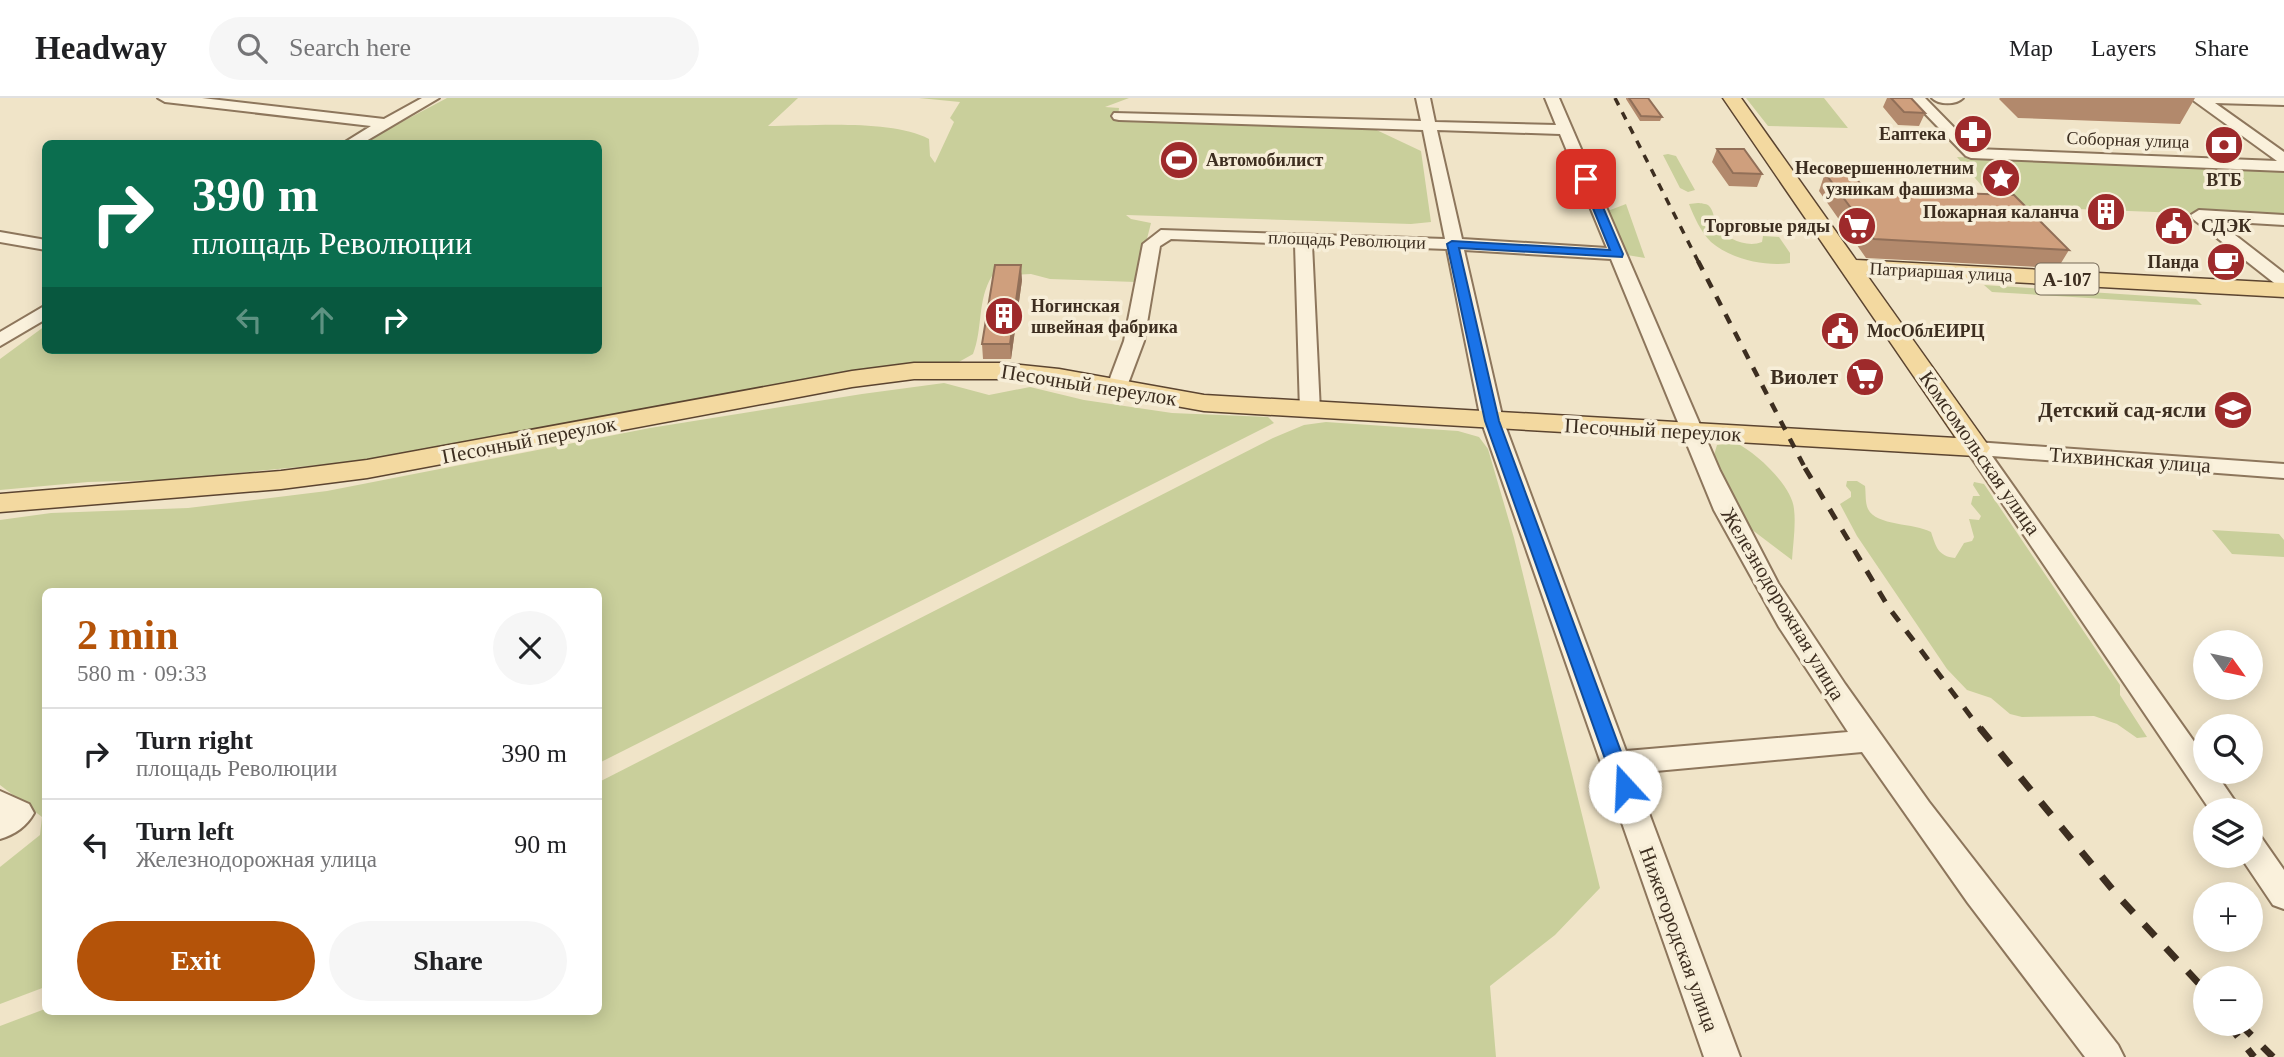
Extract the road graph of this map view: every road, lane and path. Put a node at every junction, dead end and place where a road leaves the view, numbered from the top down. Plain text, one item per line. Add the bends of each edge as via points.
1 (165, 98) edge
2 (432, 98) edge
3 (1423, 98) edge
4 (1552, 98) edge
5 (1732, 98) edge
6 (1917, 98) edge
7 (1938, 98) edge
8 (1956, 98) edge
9 (2189, 98) edge
10 (2200, 98) edge
11 (2284, 101) edge
12 (1929, 111) junction
13 (1118, 116) dead end
14 (386, 123) junction
15 (1428, 125) junction
16 (1565, 130) junction
17 (356, 140) edge
18 (2284, 159) edge
19 (2284, 166) edge
20 (2284, 220) edge
21 (0, 237) edge
22 (1303, 239) junction
23 (42, 244) edge
24 (1452, 244) junction
25 (1618, 254) junction
26 (1850, 266) junction
27 (2284, 282) edge
28 (2284, 290) edge
29 (42, 313) edge
30 (0, 340) edge
31 (1116, 389) junction
32 (1310, 411) junction
33 (1492, 421) junction
34 (1693, 432) junction
35 (1976, 448) junction
36 (2284, 471) edge
37 (0, 503) edge
38 (1869, 741) junction
39 (1616, 762) junction
40 (2218, 798) edge
41 (0, 803) edge
42 (0, 827) edge
43 (2263, 865) edge
44 (2284, 895) edge
45 (1722, 1057) edge
46 (2106, 1057) edge

1 - 14 street
2 - 14 street
3 - 15 street, Нижегородская улица
4 - 16 street, Железнодорожная улица
5 - 26 main road, Комсомольская улица
6 - 12 street
7 - 8 street
7 - 12 street via 1934,100 1942,108
9 - 10 street
10 - 11 street
10 - 18 street
12 - 19 street, Соборная улица via 1971,152
13 - 15 street
14 - 17 street
15 - 16 street
15 - 24 street, Нижегородская улица
16 - 25 street, Железнодорожная улица
20 - 27 street via 2199,215
21 - 23 street
22 - 24 street, площадь Революции
22 - 31 street, площадь Революции via 1160,236 1152,244 1134,341
22 - 32 street
24 - 25 street, площадь Революции
24 - 33 street, Нижегородская улица
25 - 34 street, Железнодорожная улица
26 - 28 main road, Патриаршая улица / А-107
26 - 35 main road, Комсомольская улица
29 - 30 street
31 - 32 main road, Песочный переулок
31 - 37 main road, Песочный переулок via 1002,371 886,374 367,469
32 - 33 main road, Песочный переулок
33 - 34 main road, Песочный переулок
33 - 39 street, Нижегородская улица
34 - 35 main road, Песочный переулок
34 - 38 street, Железнодорожная улица via 1739,535
35 - 36 street, Тихвинская улица
35 - 40 street, Комсомольская улица
38 - 39 street
38 - 46 street, Железнодорожная улица via 1991,911
39 - 45 street, Нижегородская улица
41 - 42 street via 19,813
43 - 44 street

